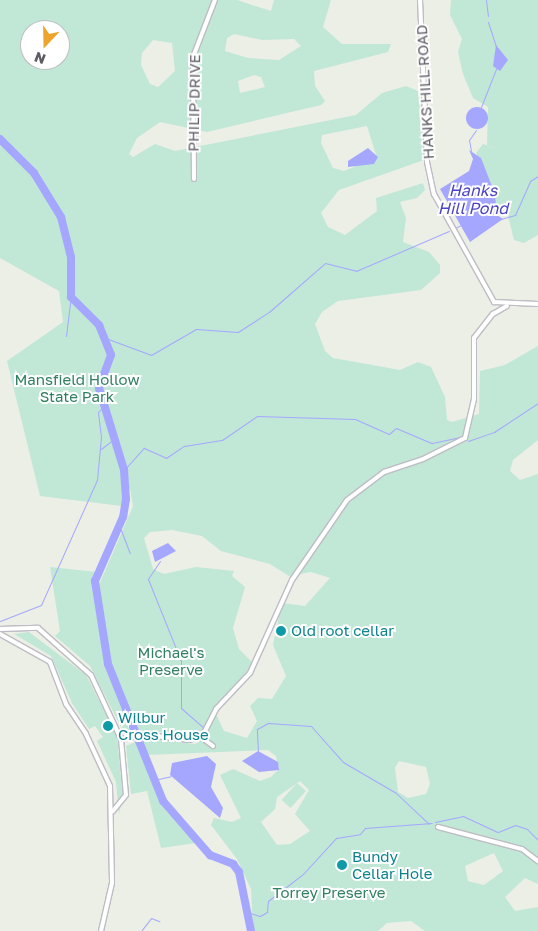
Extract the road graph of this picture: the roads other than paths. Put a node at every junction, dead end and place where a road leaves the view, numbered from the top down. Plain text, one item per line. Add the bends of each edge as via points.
1 (215, 0) edge
2 (420, 0) edge
3 (194, 179) dead end
4 (494, 302) junction
5 (538, 304) edge
6 (507, 306) junction
7 (493, 314) junction
8 (0, 629) edge
9 (0, 634) edge
10 (200, 737) junction
11 (121, 739) junction
12 (213, 746) dead end
13 (113, 810) junction
14 (438, 827) dead end
15 (538, 861) edge
16 (102, 931) edge

1 - 3 street, PHILIP DRIVE via 193,58
2 - 4 street, HANKS HILL ROAD via 430,179 440,209
4 - 6 street
4 - 7 street
5 - 6 street
6 - 7 street
7 - 10 street via 473,342 474,394 465,438 423,459 384,472 347,500 288,587 250,673 216,709
8 - 11 street via 36,628 74,659 92,677
9 - 13 street via 50,662 66,704 102,766
10 - 11 street via 180,740 147,735
10 - 12 street
11 - 13 street via 126,795
13 - 16 street via 112,883
14 - 15 street via 522,849

